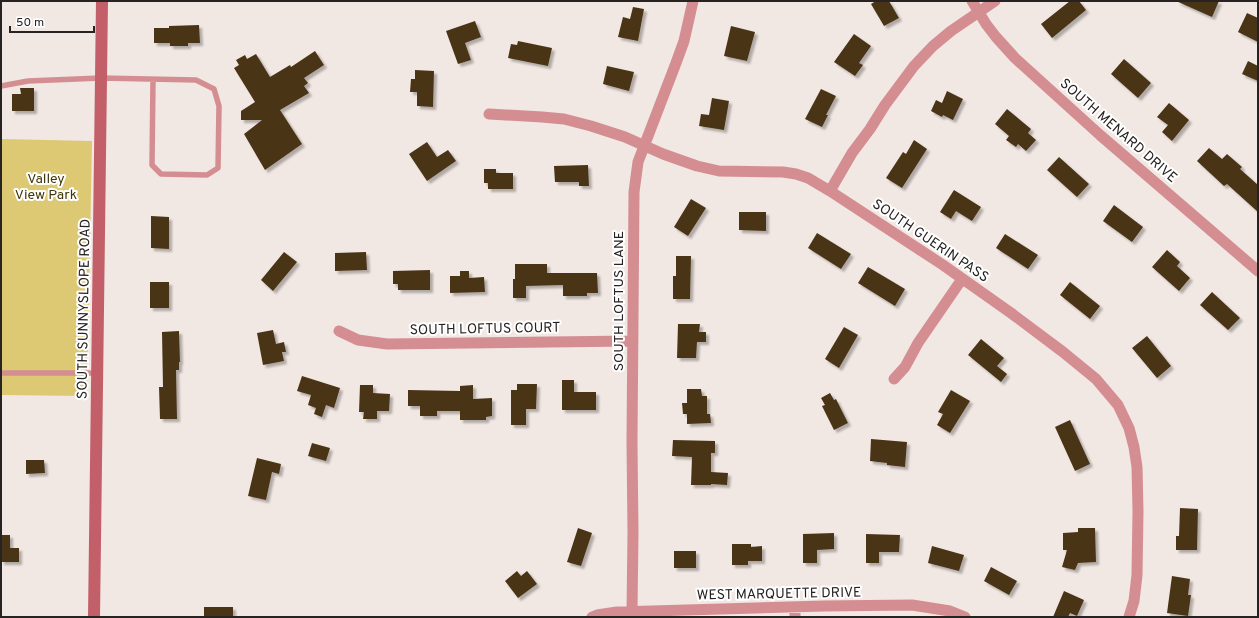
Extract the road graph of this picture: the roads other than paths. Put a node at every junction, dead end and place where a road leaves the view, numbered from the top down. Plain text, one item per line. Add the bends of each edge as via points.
1 (102, 1) edge
2 (693, 1) edge
3 (972, 1) edge
4 (996, 1) edge
5 (978, 12) junction
6 (101, 78) junction
7 (153, 80) junction
8 (1, 86) edge
9 (489, 114) dead end
10 (645, 146) junction
11 (830, 191) junction
12 (1258, 271) edge
13 (962, 279) junction
14 (339, 331) dead end
15 (633, 341) junction
16 (1, 373) edge
17 (97, 373) junction
18 (894, 379) dead end
19 (632, 612) junction
20 (795, 612) edge
21 (94, 617) edge
22 (592, 617) edge
23 (965, 617) edge
24 (1129, 617) edge

1 - 6 street, SOUTH SUNNYSLOPE ROAD
2 - 10 street, SOUTH LOFTUS LANE via 684,41
3 - 5 street, SOUTH MENARD DRIVE
4 - 5 street
5 - 11 street via 950,31 914,66 852,153
5 - 12 street, SOUTH MENARD DRIVE via 1015,58
6 - 7 lane
6 - 8 lane via 28,81
6 - 17 street, SOUTH SUNNYSLOPE ROAD
7 - 7 lane via 196,80 214,89 219,106 218,168 207,175 161,174 152,165
9 - 10 street, SOUTH GUERIN PASS via 564,119
10 - 11 street, SOUTH GUERIN PASS via 719,171 796,174
10 - 15 street, SOUTH LOFTUS LANE via 638,162 634,192
11 - 13 street, SOUTH GUERIN PASS
13 - 18 street via 918,343 905,367
13 - 24 street, SOUTH GUERIN PASS via 1064,352 1096,379 1118,405 1130,428 1137,467 1138,511 1137,575
14 - 15 street, SOUTH LOFTUS COURT via 358,340 387,344
15 - 19 street, SOUTH LOFTUS LANE
16 - 17 lane
17 - 21 street, SOUTH SUNNYSLOPE ROAD
19 - 20 street, WEST MARQUETTE DRIVE
19 - 22 street, WEST MARQUETTE DRIVE
20 - 23 street, WEST MARQUETTE DRIVE via 912,605 950,611

